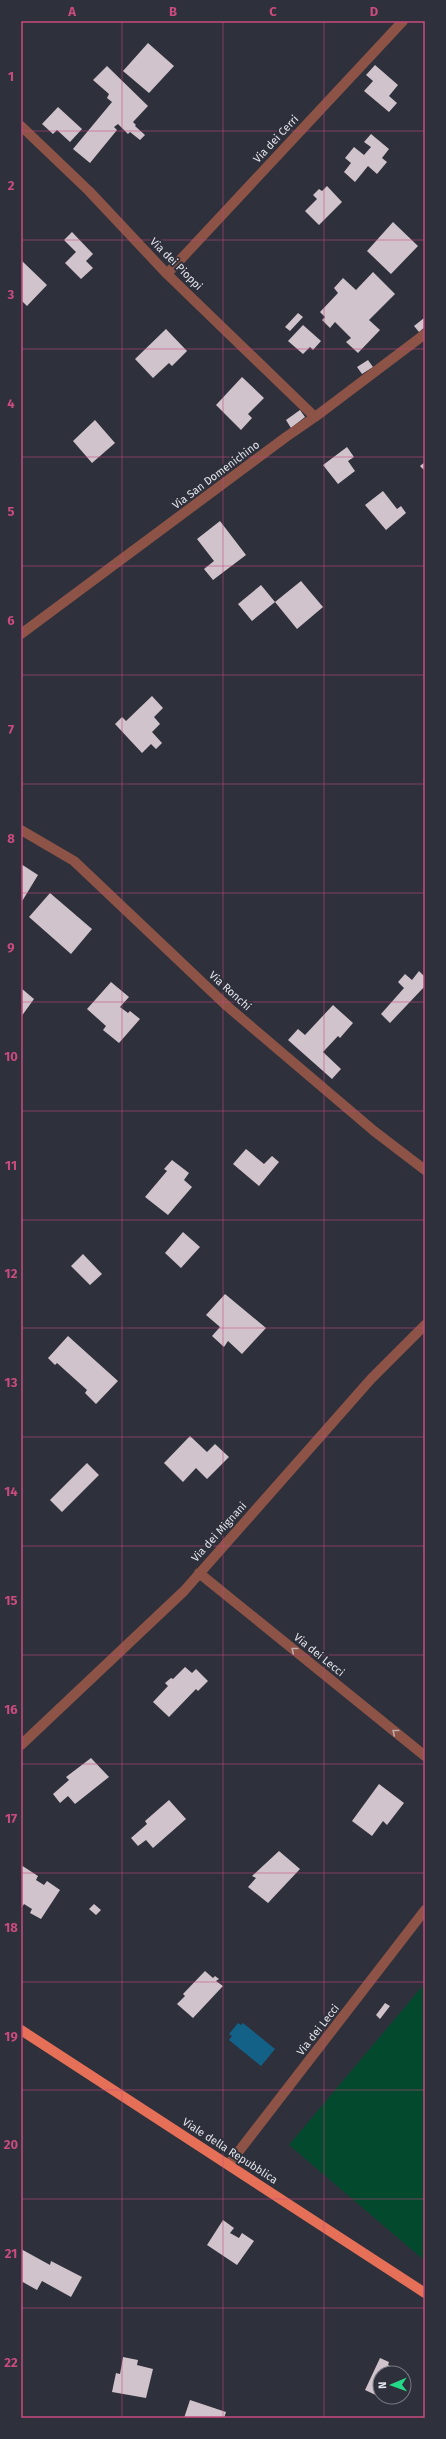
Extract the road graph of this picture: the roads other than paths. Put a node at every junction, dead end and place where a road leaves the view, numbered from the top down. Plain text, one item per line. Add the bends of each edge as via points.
1 (403, 21) edge
2 (21, 126) edge
3 (167, 274) junction
4 (425, 334) edge
5 (315, 417) junction
6 (21, 634) edge
7 (21, 830) edge
8 (425, 1170) edge
9 (425, 1325) edge
10 (199, 1573) junction
11 (21, 1745) edge
12 (425, 1756) edge
13 (425, 1910) edge
14 (21, 2030) edge
15 (229, 2164) junction
16 (425, 2293) edge

1 - 3 street, Via dei Cerri
2 - 3 street, Via dei Pioppi via 89,191
3 - 5 street, Via dei Pioppi
4 - 5 street, Via San Domenichino
5 - 6 street, Via San Domenichino
7 - 8 street, Via Ronchi via 74,861 227,1006 374,1131
9 - 10 street, Via dei Mignani via 366,1385
10 - 11 street, Via dei Mignani via 184,1591
12 -> 10 street, Via dei Lecci
13 - 15 street, Via dei Lecci
14 - 15 main road, Viale della Repubblica
15 - 16 main road, Viale della Repubblica

